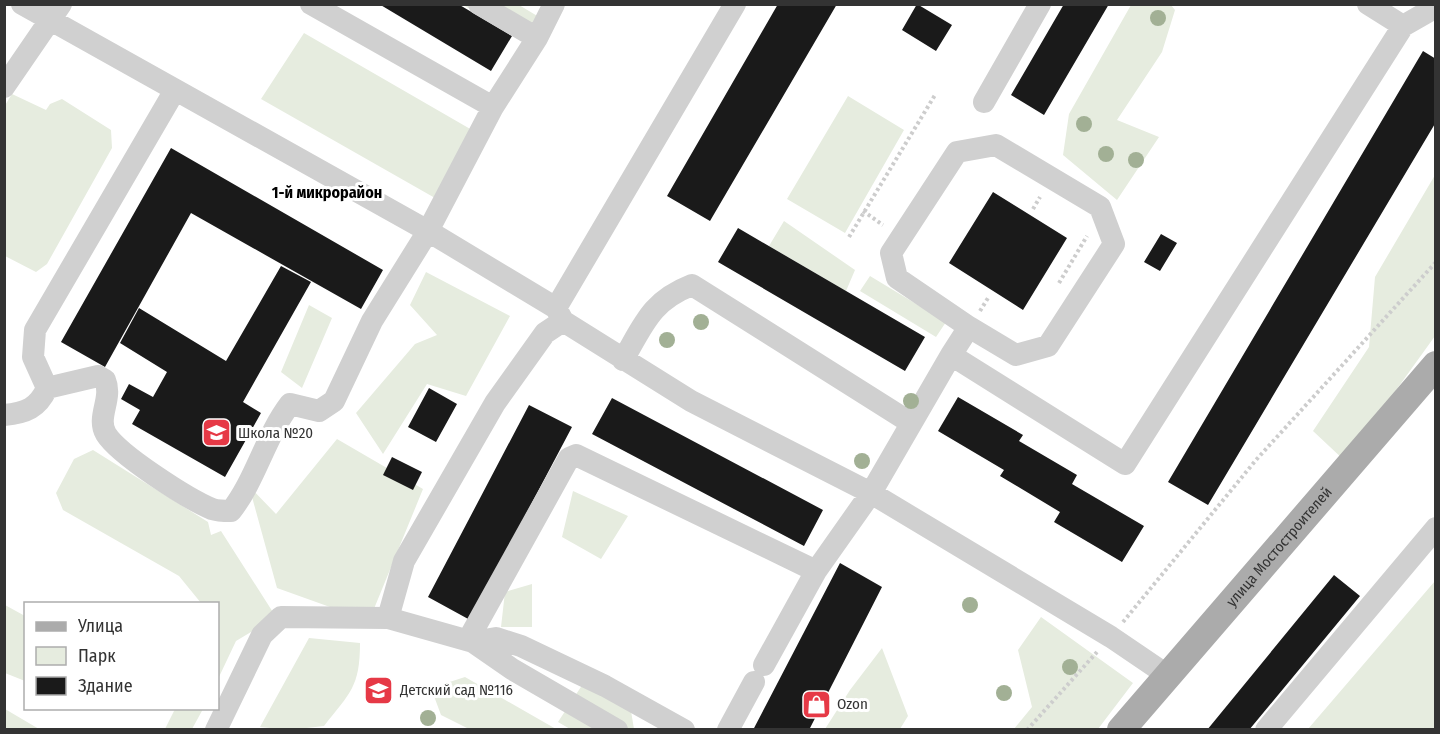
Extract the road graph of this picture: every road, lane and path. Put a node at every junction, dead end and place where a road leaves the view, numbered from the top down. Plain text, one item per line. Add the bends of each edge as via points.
1 (22, 4) edge
2 (311, 4) edge
3 (479, 4) edge
4 (554, 4) edge
5 (735, 4) edge
6 (1040, 4) edge
7 (1368, 4) edge
8 (1436, 7) edge
9 (55, 12) edge
10 (1403, 26) junction
11 (537, 38) junction
12 (4, 87) edge
13 (175, 90) junction
14 (935, 95) dead end
15 (984, 102) dead end
16 (494, 107) junction
17 (1033, 189) dead end
18 (1033, 209) dead end
19 (1085, 229) dead end
20 (428, 231) junction
21 (849, 237) dead end
22 (1436, 262) edge
23 (1057, 288) dead end
24 (988, 298) dead end
25 (560, 314) junction
26 (977, 316) junction
27 (951, 355) junction
28 (623, 360) junction
29 (1436, 365) edge
30 (47, 388) junction
31 (4, 415) edge
32 (911, 423) junction
33 (871, 493) junction
34 (1436, 528) edge
35 (816, 571) junction
36 (388, 618) junction
37 (1111, 637) junction
38 (471, 641) junction
39 (1167, 675) junction
40 (216, 729) edge
41 (617, 729) edge
42 (684, 729) edge
43 (728, 729) edge
44 (1026, 729) edge
45 (1120, 729) edge
46 (1266, 729) edge

1 - 9 lane
2 - 16 lane
3 - 11 lane
4 - 11 lane
5 - 25 lane
6 - 15 lane
7 - 10 lane
8 - 10 lane
9 - 12 lane
9 - 13 lane
10 - 27 lane via 1125,464
11 - 16 lane
13 - 20 lane
13 - 30 lane via 34,330 33,357
14 - 21 path
16 - 20 lane
17 - 18 path via 1042,194
19 - 23 path via 1088,237
20 - 25 lane
20 - 30 lane via 372,321 334,401 319,411 290,404 245,493 231,511 213,509 136,464 105,433 103,415 109,393 105,380 98,376
22 - 37 path via 1256,460
24 - 26 path
25 - 28 lane
25 - 36 lane via 495,403 404,561
26 - 26 lane via 897,278 891,253 957,152 996,145 1100,207 1114,244 1048,346 1016,355
26 - 27 lane
27 - 32 lane
28 - 32 lane via 650,314 670,293 692,285
28 - 33 lane via 691,401
29 - 39 main road, улица Мостостроителей
30 - 31 lane via 42,401 25,413
32 - 33 lane
33 - 35 lane
33 - 37 lane
34 - 46 lane
35 - 38 lane via 576,455 569,458
35 - 43 lane
36 - 38 lane
36 - 40 lane via 281,617 262,635
37 - 39 lane
37 - 44 path
38 - 41 lane
38 - 42 lane via 496,638 521,646
39 - 45 main road, улица Мостостроителей

